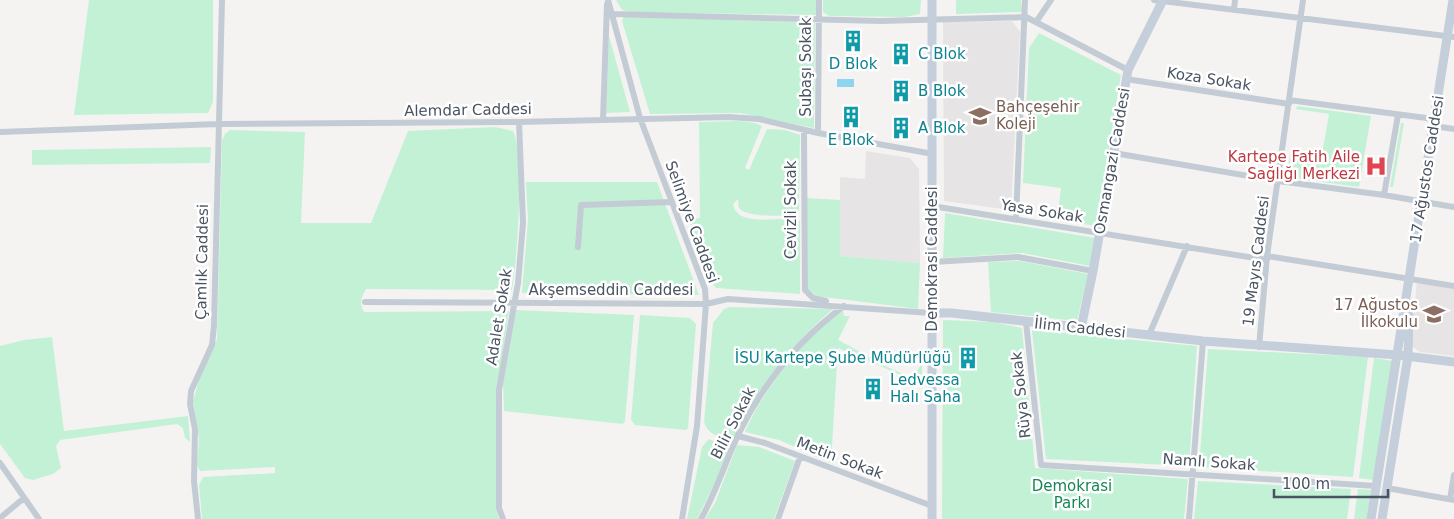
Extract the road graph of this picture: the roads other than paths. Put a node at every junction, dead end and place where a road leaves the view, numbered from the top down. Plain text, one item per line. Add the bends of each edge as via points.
1 (222, 0) edge
2 (608, 0) edge
3 (819, 0) edge
4 (932, 0) edge
5 (1025, 0) edge
6 (1051, 0) edge
7 (1235, 0) edge
8 (1303, 0) edge
9 (1453, 0) edge
10 (1160, 1) edge
11 (1234, 10) junction
12 (612, 14) junction
13 (1026, 17) junction
14 (932, 18) junction
15 (819, 19) junction
16 (1300, 19) junction
17 (1036, 22) junction
18 (1450, 37) edge
19 (1127, 75) junction
20 (1289, 102) junction
21 (1398, 115) junction
22 (640, 118) junction
23 (603, 120) junction
24 (519, 122) junction
25 (1434, 123) junction
26 (218, 124) junction
27 (1454, 129) edge
28 (804, 130) junction
29 (0, 132) edge
30 (818, 133) junction
31 (1114, 153) junction
32 (932, 154) junction
33 (1278, 181) junction
34 (1384, 195) junction
35 (672, 202) junction
36 (1422, 202) junction
37 (932, 206) junction
38 (1454, 207) edge
39 (1016, 219) junction
40 (1100, 233) junction
41 (1187, 246) junction
42 (578, 247) dead end
43 (1267, 258) junction
44 (933, 262) junction
45 (1093, 270) junction
46 (1410, 279) junction
47 (1454, 286) edge
48 (365, 302) dead end
49 (514, 302) junction
50 (706, 304) junction
51 (844, 306) junction
52 (931, 313) junction
53 (1026, 322) junction
54 (1081, 328) junction
55 (1149, 336) junction
56 (1203, 341) junction
57 (1259, 347) junction
58 (1403, 355) junction
59 (1454, 362) edge
60 (738, 436) junction
61 (800, 457) junction
62 (0, 463) edge
63 (1041, 465) joint
64 (1192, 473) junction
65 (1454, 475) edge
66 (1376, 486) junction
67 (1386, 488) junction
68 (24, 498) junction
69 (1452, 499) edge
70 (932, 506) junction
71 (502, 517) edge
72 (0, 518) edge
73 (39, 519) edge
74 (198, 519) edge
75 (682, 519) edge
76 (702, 519) edge
77 (778, 519) edge
78 (932, 519) edge
79 (1189, 519) edge
80 (1371, 519) edge
81 (1382, 519) edge

1 - 26 street, Çamlık Caddesi
2 - 12 street, Selimiye Caddesi
2 - 23 street
3 - 15 street, Subaşı Sokak
4 - 14 street, Demokrasi Caddesi
5 - 13 street
6 - 17 street
7 - 11 street
8 - 16 street, 19 Mayıs Caddesi
9 - 18 street, 17 Ağustos Caddesi
10 - 11 street
10 - 19 street, Osmangazi Caddesi
11 - 16 street
12 - 15 street
12 - 22 street, Selimiye Caddesi
13 - 14 street
13 - 17 street, Koza Sokak
13 - 39 street
14 - 15 street via 881,21
14 - 32 street, Demokrasi Caddesi
15 - 30 street, Subaşı Sokak
16 - 18 street
16 - 20 street, 19 Mayıs Caddesi
17 - 19 street, Koza Sokak
18 - 25 street, 17 Ağustos Caddesi
19 - 20 street, Koza Sokak
19 - 31 street, Osmangazi Caddesi
20 - 21 street, Koza Sokak
20 - 33 street, 19 Mayıs Caddesi
21 - 25 street, Koza Sokak
21 - 34 street
22 - 23 street, Alemdar Caddesi
22 - 28 street, Alemdar Caddesi via 741,117
22 - 35 street, Selimiye Caddesi
23 - 24 street, Alemdar Caddesi
24 - 26 street, Alemdar Caddesi
24 - 49 street, Adalet Sokak via 523,224
25 - 27 street
25 - 36 street, 17 Ağustos Caddesi
26 - 29 street, Alemdar Caddesi
26 - 74 street, Çamlık Caddesi via 213,336 193,384 190,404 195,429 194,481
28 - 30 street, Alemdar Caddesi
28 - 51 street, Cevizli Sokak via 805,290 812,298
30 - 32 street, Alemdar Caddesi
31 - 33 street
31 - 40 street, Osmangazi Caddesi
32 - 37 street, Demokrasi Caddesi
33 - 34 street
33 - 43 street, 19 Mayıs Caddesi
34 - 36 street
35 - 42 street via 581,205
35 - 50 street, Selimiye Caddesi via 705,289
36 - 38 street
36 - 46 street, 17 Ağustos Caddesi
37 - 39 street, Yasa Sokak
37 - 44 street, Demokrasi Caddesi
39 - 40 street, Yasa Sokak
40 - 41 street, Yasa Sokak
40 - 45 street, Osmangazi Caddesi
41 - 43 street, Yasa Sokak
41 - 55 street
43 - 46 street, Yasa Sokak
43 - 57 street, 19 Mayıs Caddesi
44 - 45 street via 1018,257
44 - 52 street, Demokrasi Caddesi
45 - 54 street, Osmangazi Caddesi
46 - 47 street, Yasa Sokak
46 - 58 street, 17 Ağustos Caddesi
48 - 49 street, Akşemseddin Caddesi
49 - 50 street, Akşemseddin Caddesi
49 - 71 street, Adalet Sokak via 500,390
50 - 51 street, İlim Caddesi via 728,299
50 - 75 street, Selimiye Caddesi via 697,426
51 - 52 street, İlim Caddesi
51 - 60 street, Bilir Sokak via 812,332 785,361 756,401
52 - 53 street, İlim Caddesi
52 - 70 street, Demokrasi Caddesi
53 - 54 street, İlim Caddesi
53 - 63 street, Rüya Sokak
54 - 55 street, İlim Caddesi
55 - 56 street, İlim Caddesi
56 - 57 street, İlim Caddesi
56 - 64 street
57 - 58 street, İlim Caddesi
58 - 59 street, İlim Caddesi
58 - 66 street, 17 Ağustos Caddesi
58 - 67 street, 17 Ağustos Caddesi
60 - 61 street, Metin Sokak
60 - 76 street, Bilir Sokak
61 - 70 street, Metin Sokak
61 - 77 street
62 - 68 street
63 - 64 street, Namlı Sokak
64 - 66 street, Namlı Sokak
64 - 79 street
65 - 69 street
66 - 80 street, 17 Ağustos Caddesi
67 - 69 street
67 - 81 street, 17 Ağustos Caddesi
68 - 72 street
68 - 73 street
70 - 78 street, Demokrasi Caddesi

